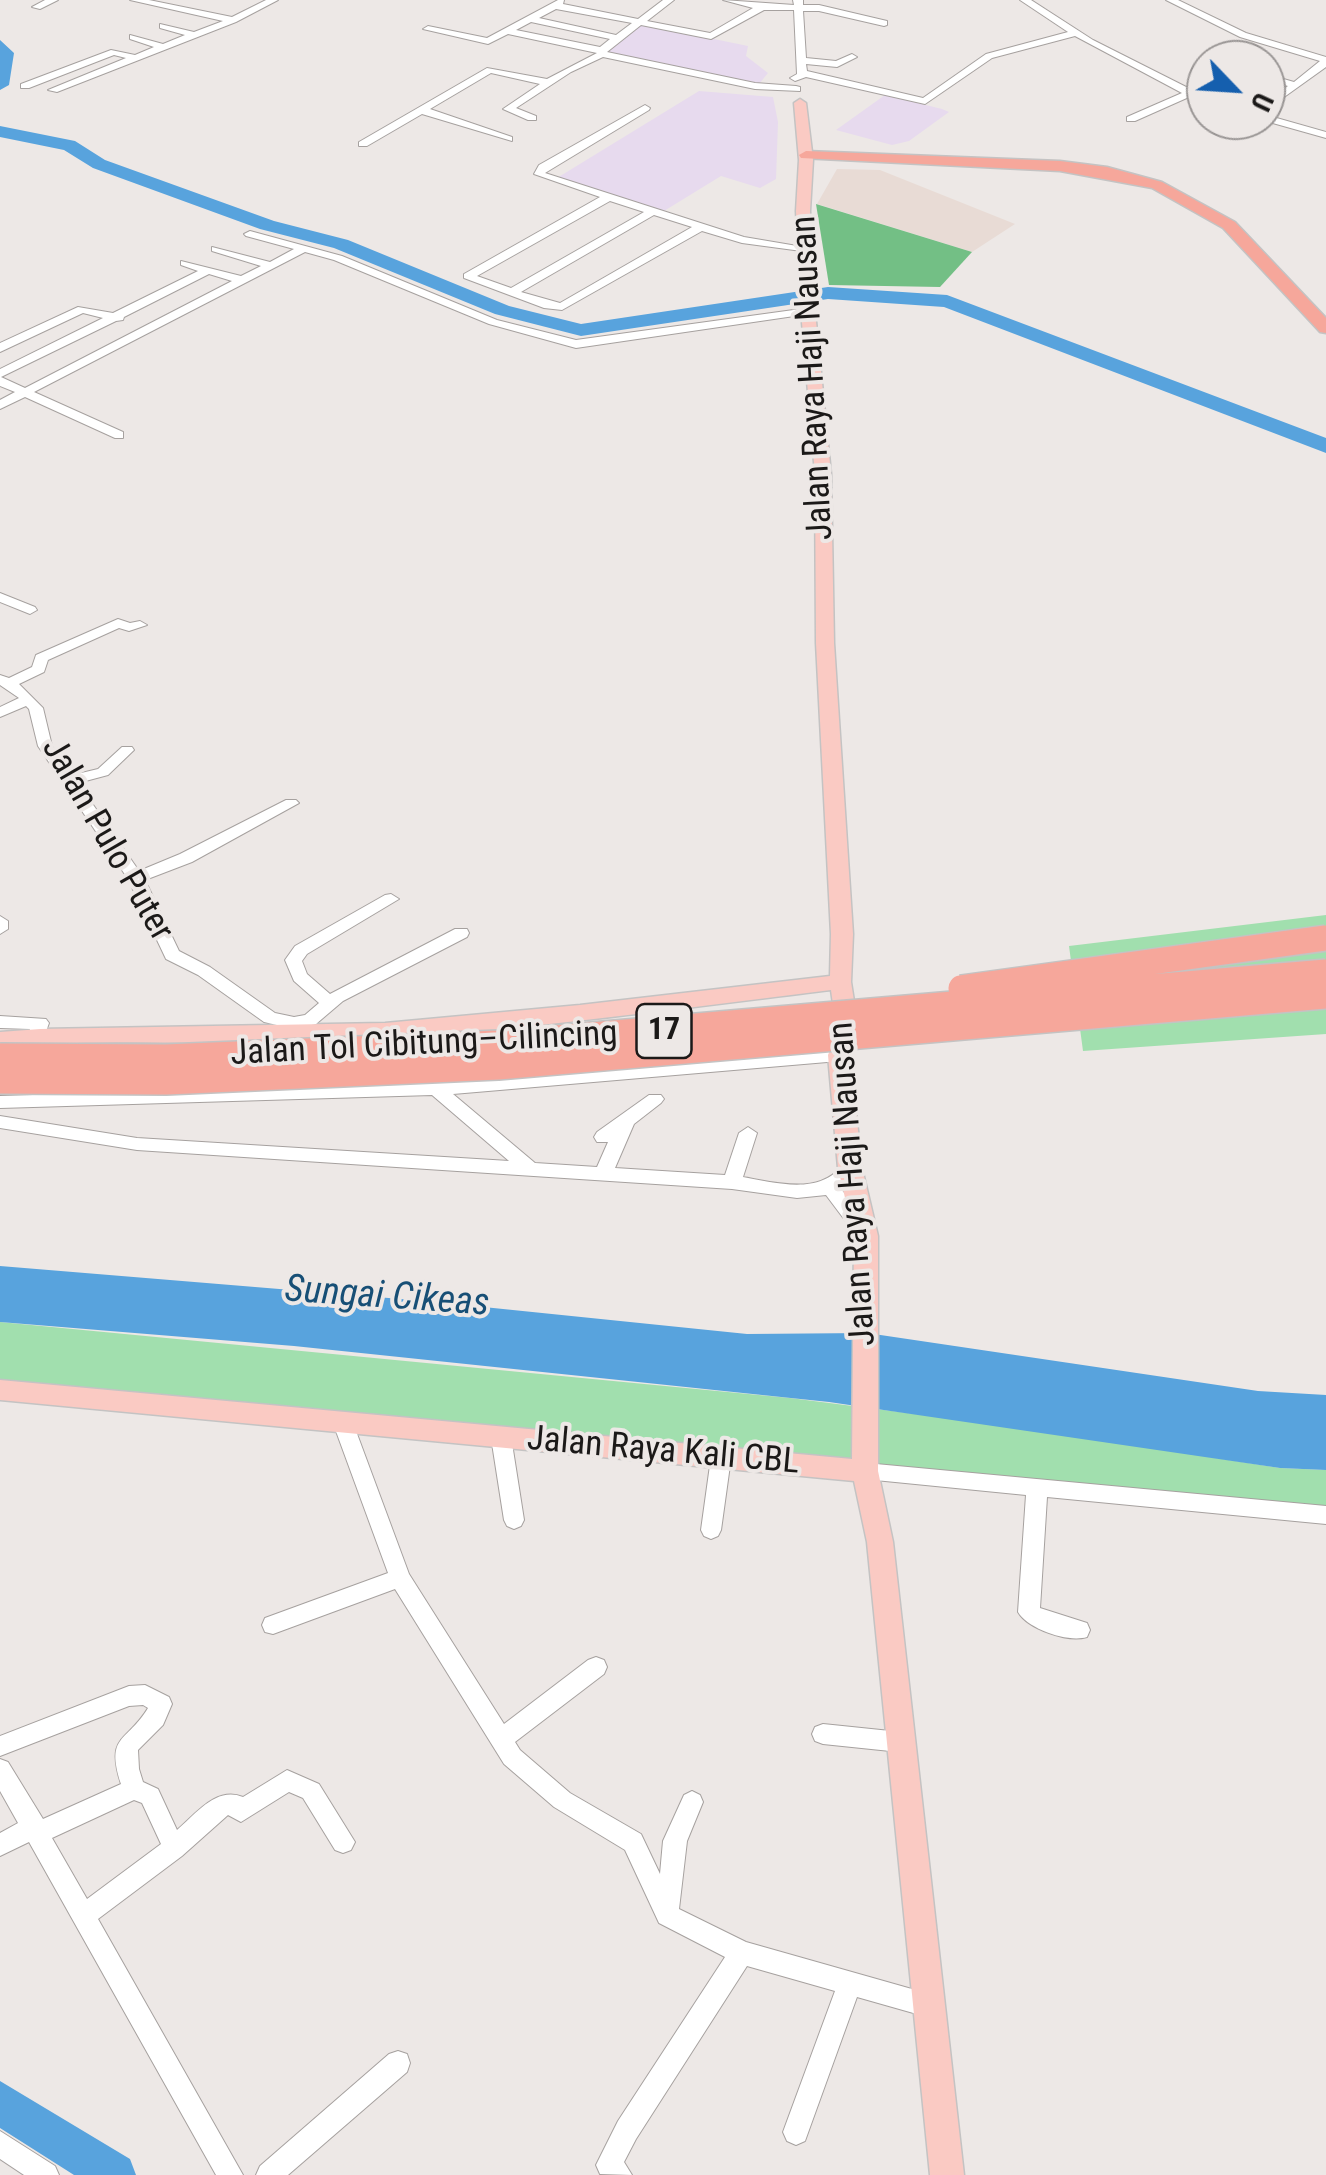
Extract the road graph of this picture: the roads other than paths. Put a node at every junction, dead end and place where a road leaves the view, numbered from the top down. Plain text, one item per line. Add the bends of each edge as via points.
1 (53, 0) edge
2 (135, 0) edge
3 (192, 0) edge
4 (273, 0) edge
5 (532, 0) edge
6 (566, 0) edge
7 (669, 0) edge
8 (728, 0) edge
9 (860, 0) edge
10 (1025, 0) edge
11 (1171, 0) edge
12 (551, 6) junction
13 (37, 7) dead end
14 (762, 7) junction
15 (176, 8) junction
16 (798, 8) edge
17 (839, 16) junction
18 (527, 18) junction
19 (233, 20) junction
20 (640, 22) junction
21 (884, 22) dead end
22 (163, 26) dead end
23 (428, 29) dead end
24 (506, 31) junction
25 (1076, 33) junction
26 (194, 35) junction
27 (133, 37) dead end
28 (618, 38) junction
29 (488, 41) junction
30 (502, 44) dead end
31 (163, 47) junction
32 (602, 52) junction
33 (852, 57) dead end
34 (135, 58) junction
35 (801, 60) junction
36 (1326, 61) edge
37 (802, 73) junction
38 (551, 83) junction
39 (1169, 83) junction
40 (1286, 83) edge
41 (1294, 85) junction
42 (25, 86) dead end
43 (53, 90) dead end
44 (1286, 91) edge
45 (1155, 92) dead end
46 (1186, 92) edge
47 (797, 94) junction
48 (1186, 95) edge
49 (645, 108) dead end
50 (420, 110) junction
51 (513, 110) junction
52 (532, 118) dead end
53 (1131, 119) dead end
54 (1286, 124) edge
55 (474, 131) junction
56 (1326, 135) edge
57 (508, 139) dead end
58 (363, 144) dead end
59 (813, 151) junction
60 (609, 197) junction
61 (653, 211) junction
62 (700, 227) junction
63 (250, 234) dead end
64 (216, 248) dead end
65 (303, 248) junction
66 (805, 250) junction
67 (185, 263) dead end
68 (272, 266) junction
69 (208, 270) junction
70 (244, 280) junction
71 (513, 292) junction
72 (1326, 306) edge
73 (809, 309) junction
74 (116, 317) junction
75 (1326, 328) edge
76 (149, 329) junction
77 (0, 348) edge
78 (0, 378) edge
79 (25, 392) junction
80 (0, 404) edge
81 (118, 435) dead end
82 (0, 596) edge
83 (30, 610) dead end
84 (140, 625) dead end
85 (5, 681) edge
86 (28, 699) junction
87 (0, 714) edge
88 (126, 750) dead end
89 (72, 780) junction
90 (292, 803) dead end
91 (136, 878) junction
92 (391, 900) dead end
93 (0, 921) edge
94 (0, 929) edge
95 (461, 934) dead end
96 (1326, 938) edge
97 (1326, 972) edge
98 (840, 982) junction
99 (1326, 996) edge
100 (328, 1002) junction
101 (315, 1027) junction
102 (724, 1027) junction
103 (2, 1030) edge
104 (37, 1035) junction
105 (0, 1056) edge
106 (839, 1056) junction
107 (436, 1089) junction
108 (5, 1095) edge
109 (655, 1099) dead end
110 (626, 1120) junction
111 (0, 1122) edge
112 (748, 1133) dead end
113 (603, 1137) dead end
114 (529, 1168) junction
115 (850, 1168) junction
116 (603, 1175) junction
117 (732, 1182) junction
118 (830, 1187) junction
119 (866, 1236) junction
120 (0, 1390) edge
121 (342, 1423) junction
122 (501, 1438) junction
123 (721, 1458) junction
124 (865, 1461) junction
125 (1038, 1486) junction
126 (1326, 1514) edge
127 (514, 1520) dead end
128 (711, 1530) dead end
129 (400, 1578) junction
130 (272, 1625) dead end
131 (1079, 1630) dead end
132 (596, 1668) dead end
133 (823, 1734) dead end
134 (501, 1739) junction
135 (900, 1742) junction
136 (0, 1746) edge
137 (0, 1769) edge
138 (134, 1789) junction
139 (692, 1802) dead end
140 (36, 1830) junction
141 (343, 1842) dead end
142 (0, 1844) edge
143 (174, 1848) junction
144 (667, 1915) junction
145 (83, 1916) junction
146 (742, 1953) junction
147 (849, 1984) junction
148 (931, 2006) junction
149 (398, 2062) dead end
150 (796, 2132) dead end
151 (0, 2144) edge
152 (46, 2175) edge
153 (230, 2175) edge
154 (269, 2175) edge
155 (618, 2175) edge
156 (947, 2175) edge

1 - 13 street
2 - 15 street
3 - 15 street
4 - 19 street
5 - 12 street
6 - 12 street
7 - 20 street
8 - 14 street
9 - 17 street
10 - 25 street
11 - 36 street via 1243,35
12 - 18 street
12 - 20 street
14 - 16 street
14 - 20 street via 711,36
15 - 19 street
16 - 17 street
16 - 35 street
17 - 21 street
18 - 24 street
18 - 28 street
19 - 26 street
20 - 28 street
22 - 26 street
23 - 29 street
24 - 29 street
24 - 32 street
25 - 37 street via 1000,52 924,101
25 - 39 street
26 - 31 street
27 - 31 street
28 - 32 street
29 - 30 street
31 - 34 street
32 - 38 street
32 - 47 street
33 - 35 street via 837,64
34 - 42 street via 114,52
34 - 43 street
35 - 37 street
36 - 41 street
37 - 47 street via 795,78
38 - 50 street via 490,70
38 - 51 street via 508,109
39 - 45 street
39 - 46 street
40 - 41 street
41 - 44 street
47 - 59 main road, Jalan Raya Haji Nausan
48 - 53 street
49 - 60 street via 538,170
50 - 55 street
50 - 58 street
51 - 52 street
51 - 55 street
54 - 56 street
55 - 57 street
59 - 66 main road, Jalan Raya Haji Nausan
59 - 72 highway via 1064,157 1154,175 1244,222
59 - 75 highway via 1060,166 1157,186 1229,225
60 - 61 street
60 - 71 street via 468,275
61 - 62 street
61 - 71 street
62 - 66 street via 761,246
62 - 71 street via 562,307
63 - 65 street
64 - 68 street
65 - 68 street
65 - 73 street via 493,322 576,344
66 - 73 main road, Jalan Raya Haji Nausan
67 - 69 street
68 - 70 street
69 - 70 street
69 - 74 street
70 - 76 street
73 - 98 main road, Jalan Raya Haji Nausan via 823,474
74 - 76 street
74 - 77 street via 82,309
74 - 78 street
76 - 79 street
78 - 79 street
79 - 80 street
79 - 81 street
82 - 83 street
84 - 85 street via 118,622 41,658 39,669
85 - 86 street, Jalan Pulo Puter
86 - 87 street
86 - 89 street, Jalan Pulo Puter via 40,717 45,746
88 - 89 street via 103,772
89 - 91 street, Jalan Pulo Puter
90 - 91 street
91 - 101 street, Jalan Pulo Puter via 172,955 270,1018
92 - 100 street via 292,960
93 - 94 street
95 - 100 street
96 - 102 highway, bridge
97 - 102 highway, Jalan Tol Cibitung–Cilincing / 17, bridge
98 - 101 main road via 541,1019
98 - 106 main road, Jalan Raya Haji Nausan via 848,1032
99 - 108 highway, Jalan Tol Cibitung–Cilincing / 17, bridge via 456,1069
100 - 101 street
101 - 104 main road
102 - 105 highway, Jalan Tol Cibitung–Cilincing / 17, bridge via 149,1060
103 - 104 main road
104 - 108 street
106 - 107 street
106 - 115 main road, Jalan Raya Haji Nausan
107 - 108 street
107 - 114 street
109 - 110 street
110 - 113 street
110 - 116 street
111 - 114 street via 136,1144
112 - 117 street
114 - 116 street
115 - 118 street
115 - 119 main road, Jalan Raya Haji Nausan
116 - 117 street
117 - 118 street
118 - 119 street
119 - 124 main road, Jalan Raya Haji Nausan
120 - 121 main road, Jalan Raya Kali CBL
121 - 122 main road, Jalan Raya Kali CBL
121 - 129 street
122 - 123 main road, Jalan Raya Kali CBL
122 - 127 street
123 - 124 main road, Jalan Raya Kali CBL
123 - 128 street
124 - 125 street, Jalan Raya Kali CBL
124 - 135 main road, Jalan Raya Haji Nausan
125 - 126 street, Jalan Raya Kali CBL
125 - 131 street via 1028,1607 1032,1616
129 - 130 street
129 - 134 street
132 - 134 street
133 - 135 street
134 - 144 street via 562,1800 632,1842
135 - 148 main road, Jalan Raya Haji Nausan
136 - 138 street via 145,1695 161,1704 156,1721 128,1742 123,1760
137 - 140 street
138 - 140 street
138 - 143 street via 150,1796
139 - 144 street via 675,1841
140 - 142 street
140 - 145 street
141 - 143 street via 312,1791 287,1780 248,1808 223,1805
143 - 145 street
144 - 146 street
145 - 153 street
146 - 147 street
146 - 155 street via 626,2130 609,2165
147 - 148 street
147 - 150 street
148 - 156 main road, Jalan Raya Haji Nausan
149 - 154 street
151 - 152 street

